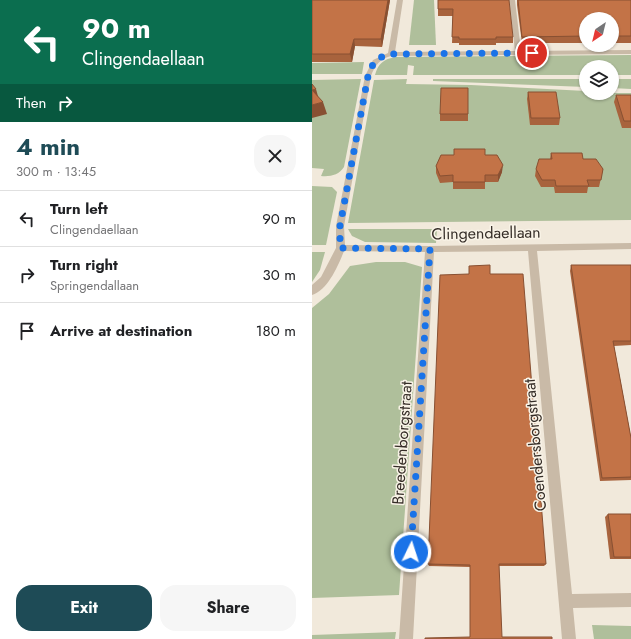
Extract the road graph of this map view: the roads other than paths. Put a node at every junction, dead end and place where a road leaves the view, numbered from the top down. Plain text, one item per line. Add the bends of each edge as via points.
1 (400, 0) edge
2 (512, 0) edge
3 (631, 52) edge
4 (518, 53) junction
5 (391, 54) junction
6 (631, 246) edge
7 (340, 248) junction
8 (532, 248) junction
9 (430, 249) junction
10 (312, 291) edge
11 (631, 600) edge
12 (565, 601) junction
13 (406, 639) edge
14 (569, 639) edge

1 - 5 street
2 - 4 street
3 - 4 street
4 - 5 street
5 - 7 street via 374,62 368,76 340,226
6 - 8 street, Clingendaellaan
7 - 9 street, Clingendaellaan
7 - 10 street via 330,273
8 - 9 street, Clingendaellaan
8 - 12 street, Coendersborgstraat
9 - 13 street, Breedenborgstraat
11 - 12 street
12 - 14 street, Coendersborgstraat

